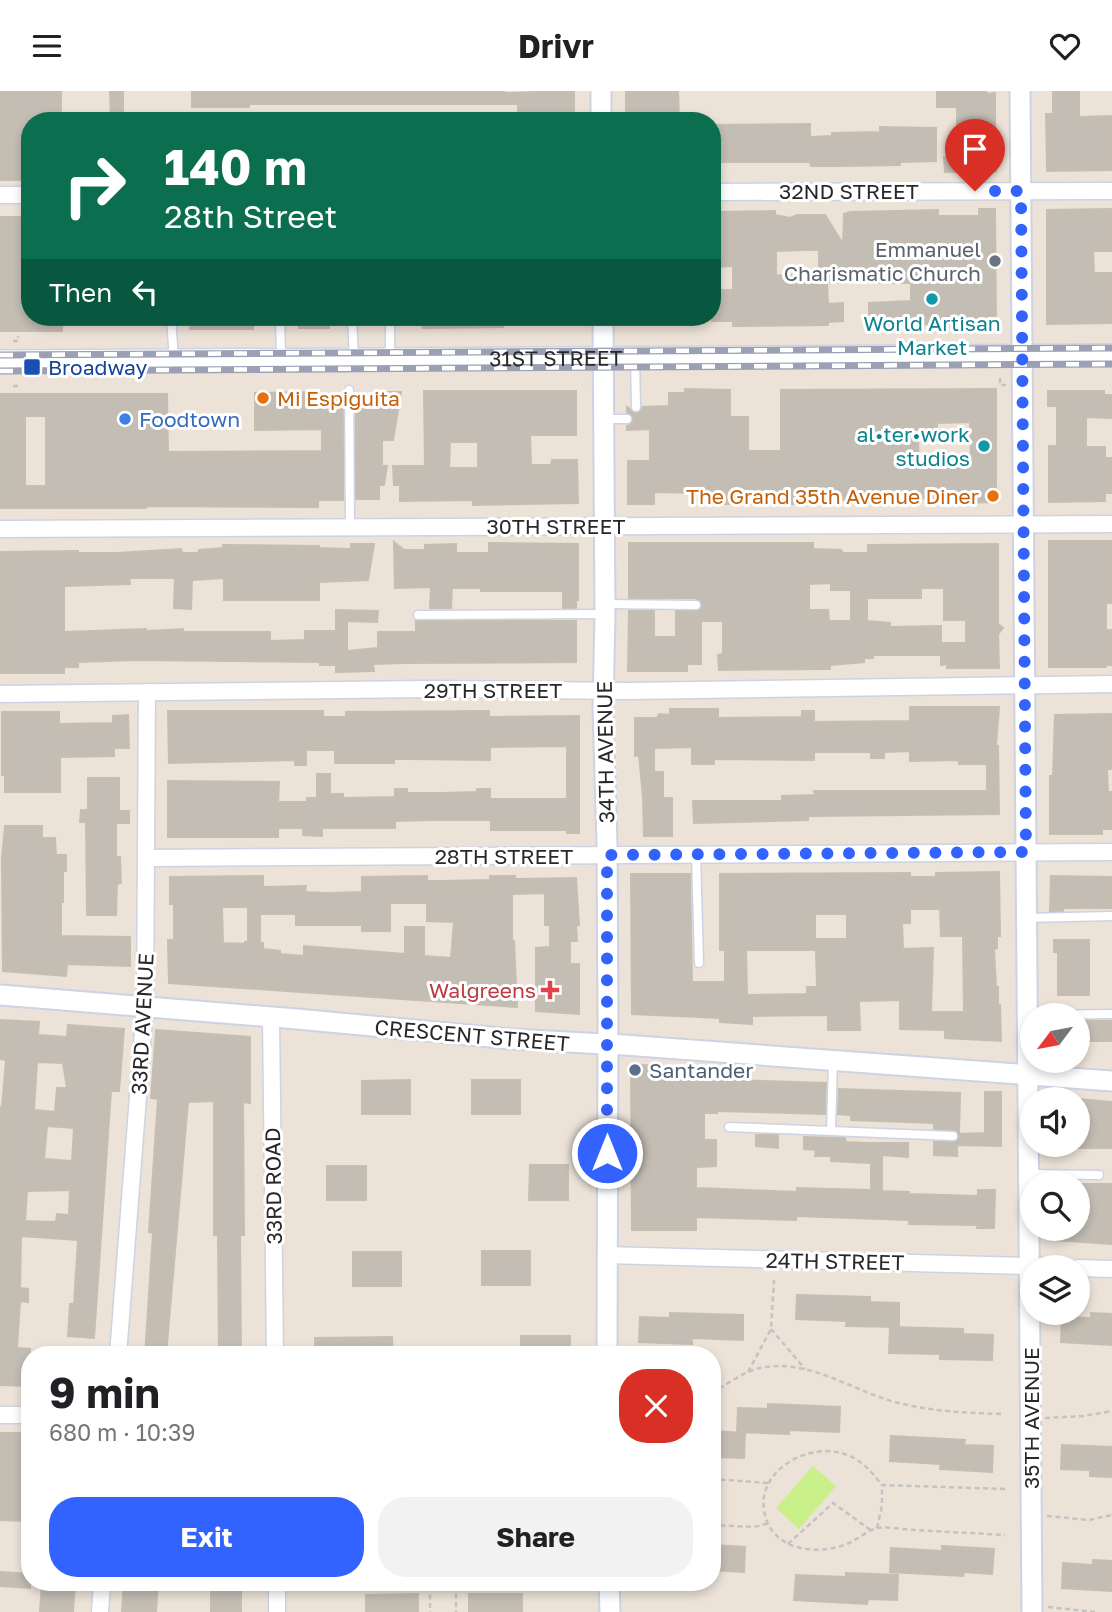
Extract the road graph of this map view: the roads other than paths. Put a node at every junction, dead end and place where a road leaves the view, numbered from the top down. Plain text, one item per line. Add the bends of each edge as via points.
1 (601, 91) edge
2 (1020, 91) edge
3 (601, 112) edge
4 (1021, 191) junction
5 (1112, 191) edge
6 (721, 192) edge
7 (0, 195) edge
8 (21, 195) edge
9 (172, 326) edge
10 (280, 326) edge
11 (352, 326) edge
12 (390, 326) edge
13 (603, 326) edge
14 (1112, 355) edge
15 (1022, 356) junction
16 (635, 357) junction
17 (603, 358) junction
18 (354, 359) junction
19 (390, 359) junction
20 (174, 360) junction
21 (281, 360) junction
22 (0, 361) edge
23 (349, 390) dead end
24 (636, 407) dead end
25 (603, 419) junction
26 (627, 419) dead end
27 (1023, 524) junction
28 (1112, 524) edge
29 (604, 526) junction
30 (350, 527) junction
31 (0, 529) edge
32 (696, 604) dead end
33 (605, 609) junction
34 (418, 615) dead end
35 (1112, 684) edge
36 (1025, 685) junction
37 (603, 691) junction
38 (147, 692) junction
39 (0, 694) edge
40 (1026, 852) junction
41 (1112, 852) edge
42 (696, 854) junction
43 (607, 855) junction
44 (148, 858) junction
45 (1112, 916) edge
46 (1027, 918) junction
47 (699, 963) dead end
48 (0, 995) edge
49 (1031, 1003) edge
50 (145, 1006) junction
51 (1112, 1014) edge
52 (1090, 1015) edge
53 (271, 1017) junction
54 (607, 1045) junction
55 (832, 1060) junction
56 (1027, 1074) junction
57 (1112, 1081) edge
58 (729, 1127) dead end
59 (831, 1131) junction
60 (953, 1136) dead end
61 (1029, 1171) edge
62 (1090, 1175) edge
63 (1099, 1175) dead end
64 (606, 1255) junction
65 (1020, 1265) edge
66 (1090, 1268) edge
67 (1112, 1269) edge
68 (1031, 1325) edge
69 (119, 1346) edge
70 (275, 1346) edge
71 (607, 1346) edge
72 (0, 1415) edge
73 (21, 1415) edge
74 (101, 1591) edge
75 (277, 1591) edge
76 (609, 1591) edge
77 (1040, 1609) edge
78 (100, 1612) edge
79 (277, 1612) edge
80 (610, 1612) edge

1 - 3 street
2 - 4 street, 35TH AVENUE
4 - 5 street, 32ND STREET
4 - 6 street, 32ND STREET
4 - 15 street, 35TH AVENUE
7 - 8 street
9 - 20 lane
10 - 21 lane
11 - 18 lane
12 - 19 lane
13 - 17 street, 34TH AVENUE
14 - 15 main road, 31ST STREET
15 - 16 main road, 31ST STREET
15 - 27 street, 35TH AVENUE
16 - 17 main road, 31ST STREET
16 - 24 lane
17 - 19 main road, 31ST STREET
17 - 25 street, 34TH AVENUE
18 - 19 main road, 31ST STREET
18 - 21 main road, 31ST STREET
20 - 21 main road, 31ST STREET
20 - 22 main road, 31ST STREET
23 - 30 lane
25 - 26 lane
25 - 29 street, 34TH AVENUE
27 - 28 street, 30TH STREET
27 - 29 street, 30TH STREET
27 - 36 street, 35TH AVENUE
29 - 30 street, 30TH STREET
29 - 33 street, 34TH AVENUE
30 - 31 street, 30TH STREET
32 - 33 lane
33 - 34 lane
33 - 37 street, 34TH AVENUE
35 - 36 street, 29TH STREET
36 - 37 street, 29TH STREET
36 - 40 street, 35TH AVENUE
37 - 38 street, 29TH STREET
37 - 43 street, 34TH AVENUE
38 - 39 street, 29TH STREET
38 - 44 street, 33RD AVENUE
40 - 41 street, 28TH STREET
40 - 42 street, 28TH STREET
40 - 46 street, 35TH AVENUE
42 - 43 street, 28TH STREET
42 - 47 lane
43 - 44 street, 28TH STREET
43 - 54 street, 34TH AVENUE
44 - 50 street, 33RD AVENUE
45 - 46 lane
46 - 49 street, 35TH AVENUE
48 - 50 street, CRESCENT STREET
50 - 53 street, CRESCENT STREET
50 - 69 street, 33RD AVENUE
51 - 52 lane
53 - 54 street, CRESCENT STREET
53 - 70 street, 33RD ROAD
54 - 55 street, CRESCENT STREET
54 - 64 street, 34TH AVENUE
55 - 56 street, CRESCENT STREET
55 - 59 lane
56 - 57 street, CRESCENT STREET
56 - 61 street, 35TH AVENUE
58 - 59 lane
59 - 60 lane
62 - 63 lane
64 - 65 street, 24TH STREET
64 - 71 street, 34TH AVENUE
66 - 67 street
68 - 77 street, 35TH AVENUE
72 - 73 street
74 - 78 street
75 - 79 street
76 - 80 street

